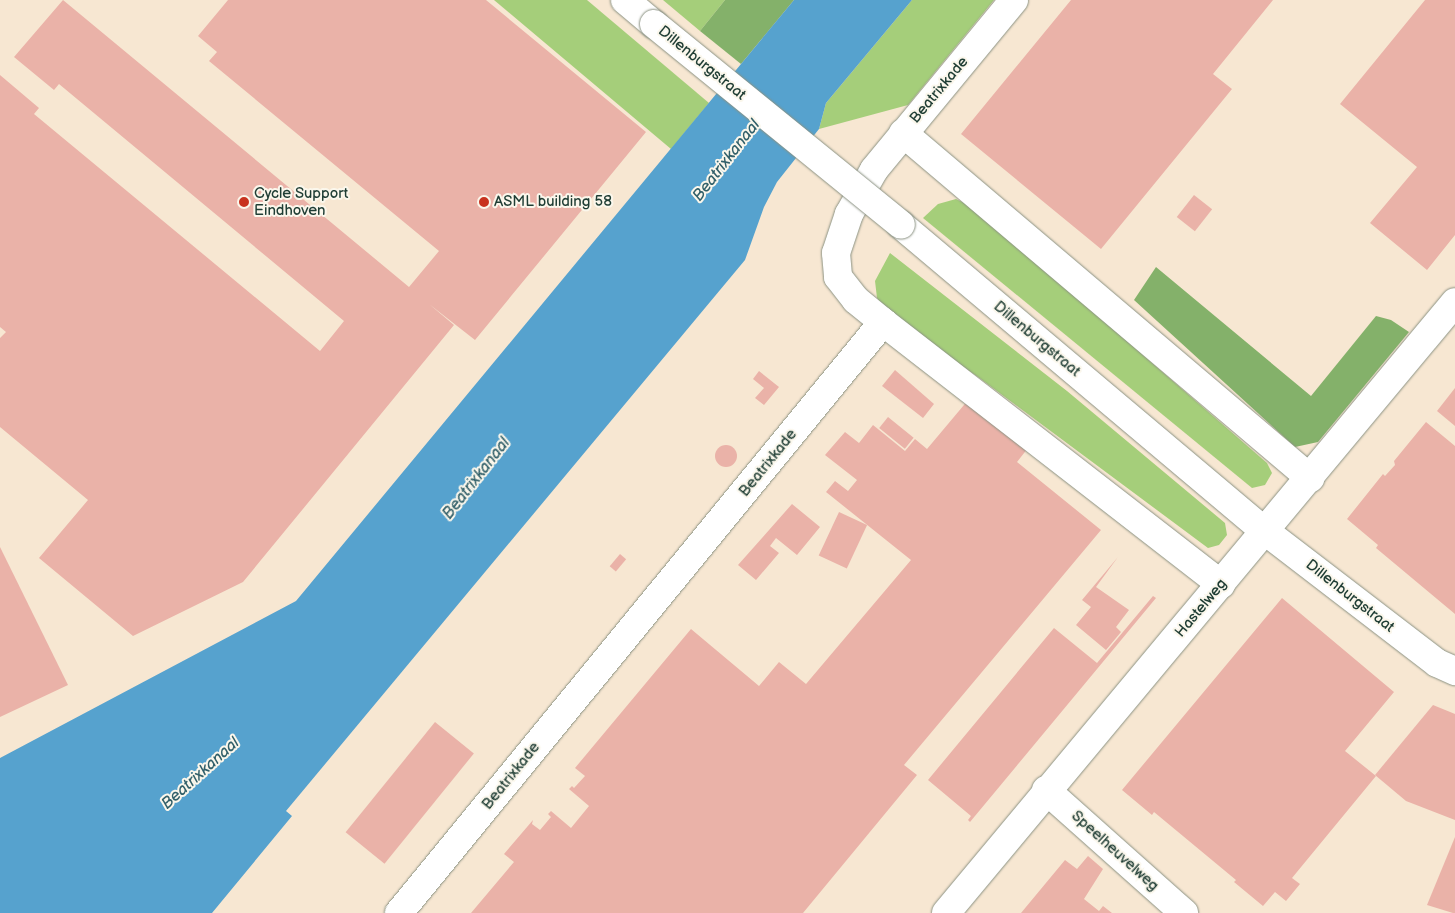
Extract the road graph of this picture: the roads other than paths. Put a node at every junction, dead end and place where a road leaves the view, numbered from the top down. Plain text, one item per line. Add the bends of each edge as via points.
1 (625, 0) edge
2 (1014, 0) edge
3 (903, 133) junction
4 (1455, 302) edge
5 (883, 322) junction
6 (1310, 478) junction
7 (1265, 531) junction
8 (1221, 584) junction
9 (1455, 671) edge
10 (1046, 790) junction
11 (400, 913) edge
12 (946, 913) edge
13 (1184, 913) edge

1 - 7 street, Dillenburgstraat, bridge via 901,225
2 - 3 street, Beatrixkade
3 - 5 street, Beatrixkade via 874,170 853,206 836,253 838,277 856,300
3 - 6 street
4 - 6 street, Hastelweg
5 - 8 street
5 - 11 street, Beatrixkade
6 - 7 street, Hastelweg
7 - 8 street, Hastelweg
7 - 9 street, Dillenburgstraat via 1437,663
8 - 10 street, Hastelweg
10 - 12 street, Hastelweg
10 - 13 street, Speelheuvelweg

